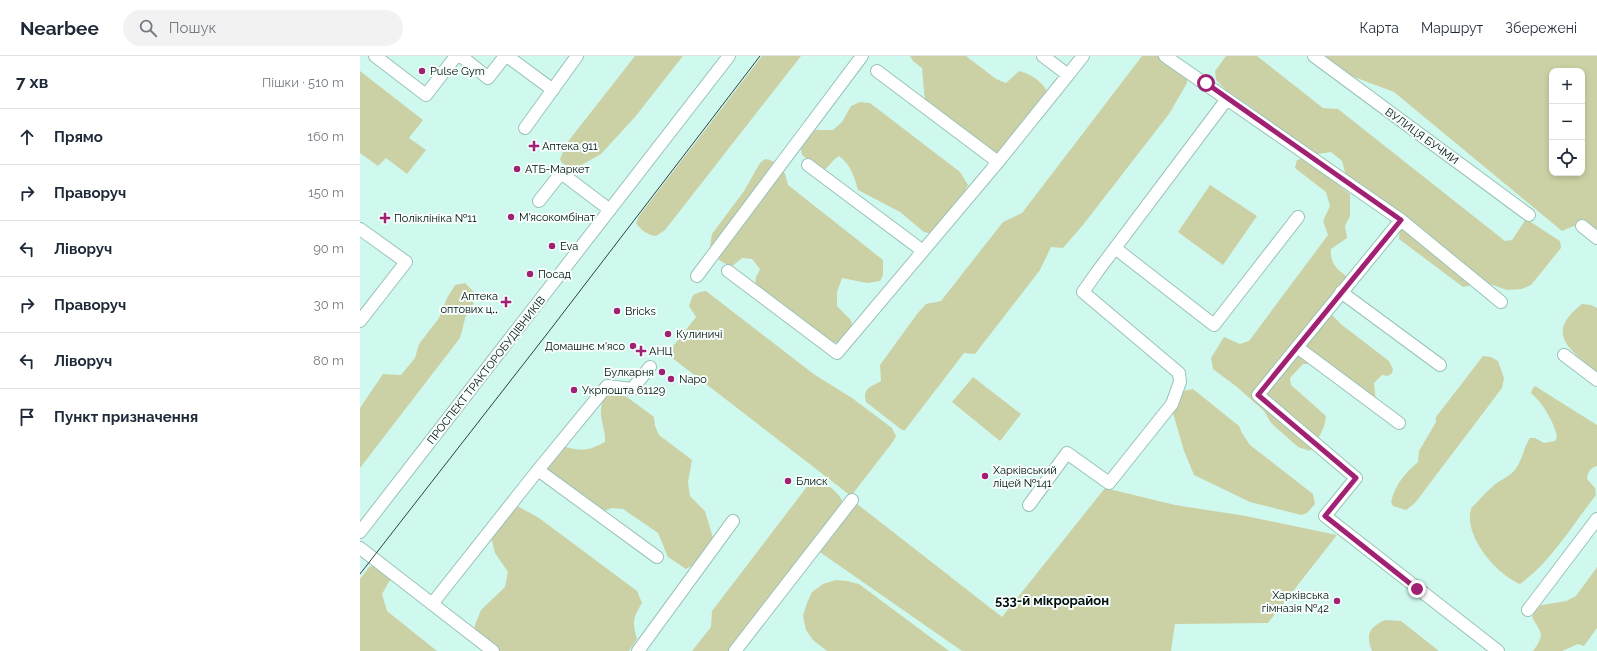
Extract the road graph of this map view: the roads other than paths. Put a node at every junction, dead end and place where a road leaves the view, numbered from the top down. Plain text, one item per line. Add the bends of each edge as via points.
1 (375, 56) edge
2 (456, 56) edge
3 (461, 56) edge
4 (506, 56) edge
5 (577, 56) edge
6 (729, 56) edge
7 (862, 56) edge
8 (1043, 56) edge
9 (1083, 56) edge
10 (1165, 56) edge
11 (1314, 56) edge
12 (877, 71) dead end
13 (1068, 75) junction
14 (553, 90) junction
15 (1227, 99) junction
16 (526, 128) dead end
17 (998, 162) junction
18 (808, 165) dead end
19 (539, 201) dead end
20 (610, 210) junction
21 (1529, 215) dead end
22 (1298, 216) dead end
23 (1401, 220) junction
24 (1582, 226) dead end
25 (360, 229) edge
26 (1597, 238) edge
27 (1115, 248) junction
28 (923, 251) junction
29 (728, 271) dead end
30 (698, 276) dead end
31 (1342, 292) junction
32 (1501, 302) dead end
33 (360, 321) edge
34 (1297, 347) junction
35 (1564, 355) dead end
36 (1440, 365) dead end
37 (650, 367) dead end
38 (1597, 380) edge
39 (1399, 423) dead end
40 (538, 470) junction
41 (852, 500) dead end
42 (1029, 505) dead end
43 (1597, 519) edge
44 (734, 521) dead end
45 (360, 532) edge
46 (360, 548) edge
47 (657, 556) dead end
48 (432, 604) junction
49 (1528, 610) dead end
50 (492, 651) edge
51 (638, 651) edge
52 (735, 651) edge
53 (1498, 651) edge

1 - 2 street via 426,95
3 - 4 street via 488,78
4 - 14 street
5 - 14 street
6 - 20 street, ПРОСПЕКТ ТРАКТОРОБУДІВНИКІВ
7 - 30 street
8 - 13 street
9 - 13 street
10 - 15 street
11 - 21 street, ВУЛИЦЯ БУЧМИ
12 - 17 street
13 - 17 street
14 - 16 street
15 - 23 street
15 - 27 street
17 - 28 street
18 - 28 street
19 - 20 street via 561,173
20 - 45 street, ПРОСПЕКТ ТРАКТОРОБУДІВНИКІВ
22 - 27 street via 1214,325
23 - 31 street
23 - 32 street
24 - 26 street
25 - 33 street via 406,262
27 - 42 street via 1083,292 1179,374 1180,382 1172,404 1109,483 1067,454
28 - 29 street via 837,353
31 - 34 street
31 - 36 street
34 - 39 street
34 - 53 street via 1258,395 1356,478 1325,516
35 - 38 street
37 - 40 street via 632,389 607,386
40 - 47 street
40 - 48 street
41 - 52 street
43 - 49 street
44 - 51 street
46 - 48 street
48 - 50 street

